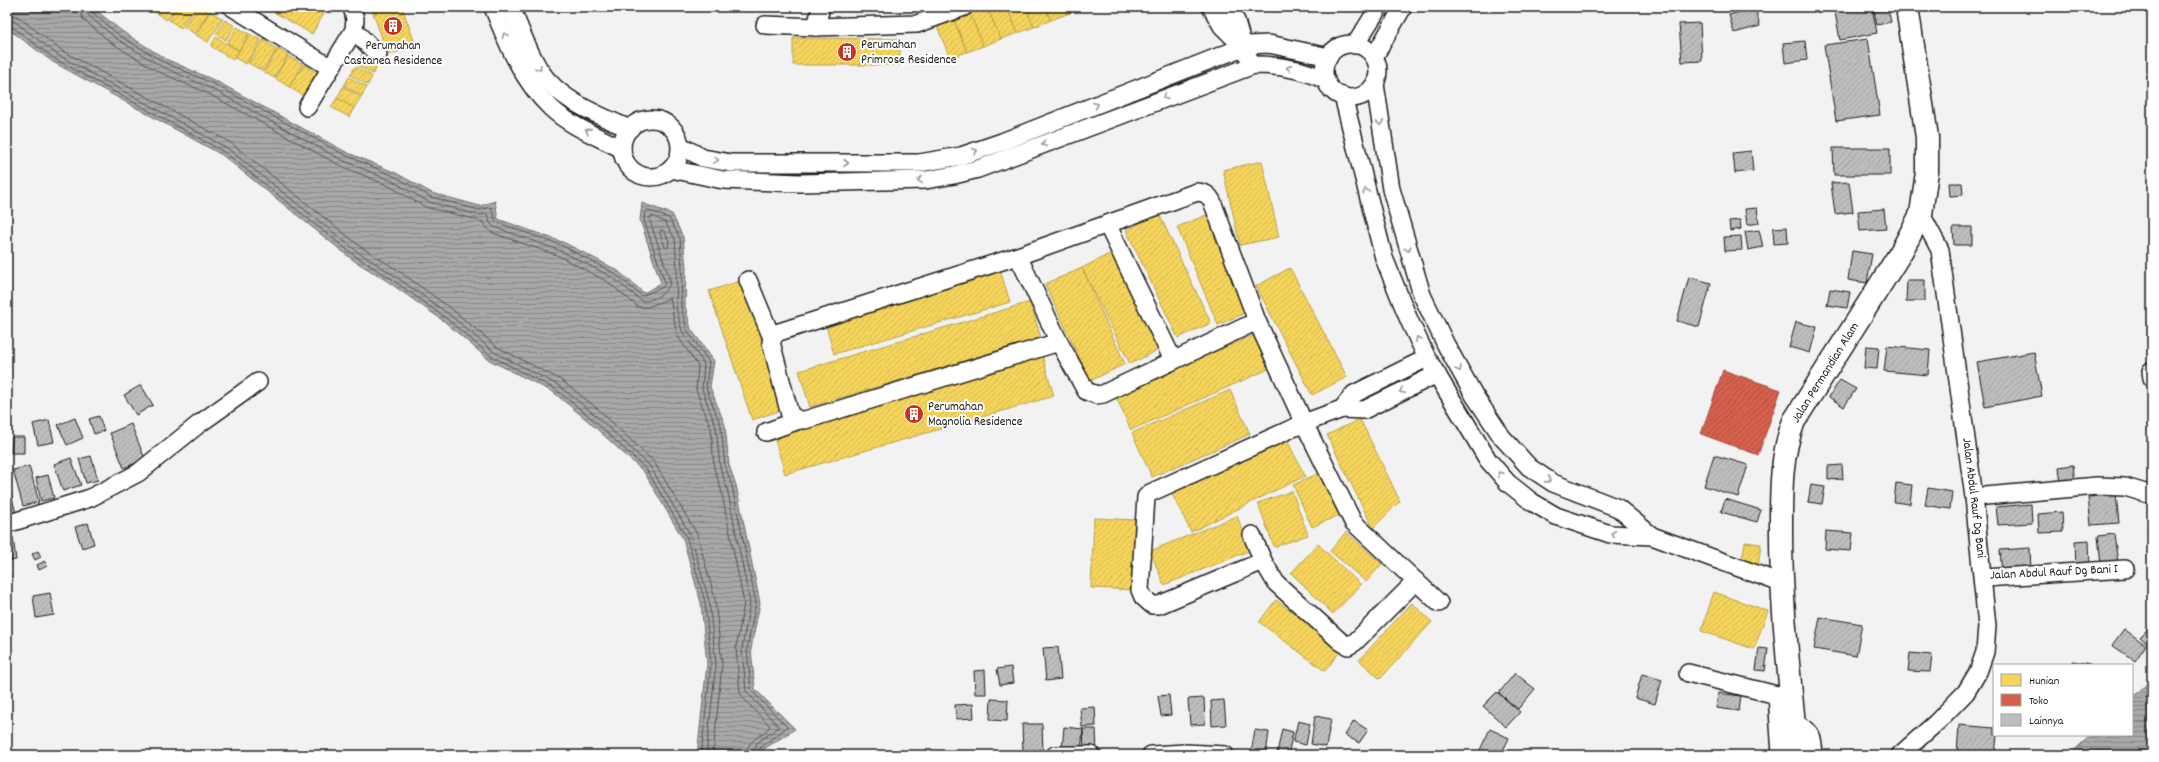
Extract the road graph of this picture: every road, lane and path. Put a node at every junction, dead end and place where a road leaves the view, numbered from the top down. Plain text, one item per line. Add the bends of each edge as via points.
1 (232, 7) edge
2 (352, 7) edge
3 (493, 7) edge
4 (512, 7) edge
5 (821, 7) edge
6 (964, 7) edge
7 (1211, 7) edge
8 (1229, 7) edge
9 (1379, 7) edge
10 (1403, 7) edge
11 (1907, 7) edge
12 (765, 25) dead end
13 (816, 27) junction
14 (354, 30) junction
15 (1356, 45) junction
16 (1243, 47) junction
17 (378, 55) dead end
18 (1329, 57) junction
19 (1374, 57) junction
20 (1254, 65) junction
21 (330, 68) junction
22 (1326, 80) junction
23 (1374, 84) junction
24 (1343, 96) junction
25 (307, 107) dead end
26 (630, 129) junction
27 (681, 146) junction
28 (622, 149) junction
29 (672, 170) junction
30 (1396, 210) junction
31 (1921, 214) junction
32 (1372, 216) junction
33 (1107, 224) junction
34 (1018, 256) junction
35 (748, 280) dead end
36 (1257, 321) junction
37 (772, 338) junction
38 (1059, 342) junction
39 (1427, 358) junction
40 (1172, 360) junction
41 (1437, 374) junction
42 (258, 382) dead end
43 (1342, 408) junction
44 (799, 420) junction
45 (1304, 423) junction
46 (766, 432) dead end
47 (2152, 495) edge
48 (1974, 497) junction
49 (7, 524) edge
50 (1252, 535) dead end
51 (1652, 536) junction
52 (1263, 561) junction
53 (2125, 569) dead end
54 (1984, 578) junction
55 (1416, 581) junction
56 (1781, 583) junction
57 (1439, 603) dead end
58 (1688, 673) dead end
59 (1784, 694) junction
60 (1794, 723) junction
61 (1055, 755) edge
62 (1091, 755) edge
63 (1151, 755) edge
64 (1225, 755) edge
65 (1780, 755) edge
66 (1797, 755) edge
67 (1814, 755) edge
68 (1900, 755) edge

1 - 21 street
2 - 14 street
28 -> 3 street via 551,108 527,79 515,59
4 -> 26 street via 539,69 555,87 572,100
5 - 13 street
6 - 13 street via 917,24
7 - 16 street via 1222,26
8 - 16 street
9 - 15 street
10 - 19 street
11 - 31 main road, Jalan Permandian Alam via 1927,137 1927,172
12 - 13 street
14 - 17 street
14 - 21 street
15 - 18 street via 1340,47
15 - 19 street via 1363,47
16 - 18 street via 1269,44
16 - 20 street
27 -> 16 street via 703,158 731,163 919,163 941,160 1002,142
18 - 22 street via 1325,72
19 - 23 street via 1378,71
22 -> 20 street via 1304,70
20 -> 29 street via 954,176 926,180 800,183 723,180
21 - 25 street
22 - 24 street
23 - 24 street via 1365,94 1358,97
23 -> 30 street
32 -> 24 street
26 - 27 street via 646,120 662,121 675,130
26 - 28 street via 623,141
27 - 29 street via 677,163
28 - 29 street via 627,164 639,174 656,177
30 - 32 street
30 -> 51 street via 1422,295 1474,395 1502,437 1529,467 1553,483 1618,508
31 - 48 street, Jalan Abdul Rauf Dg Bani via 1940,250
31 - 56 main road, Jalan Permandian Alam via 1901,252 1794,421 1786,441 1781,494
39 -> 32 street via 1384,258
33 - 34 street
33 - 36 street via 1197,192 1208,195
33 - 40 street
34 - 37 street via 776,333
34 - 38 street
35 - 37 street
36 - 40 street
36 - 45 street
37 - 44 street via 771,348 790,415
38 - 40 street via 1086,391 1098,395
38 - 44 street via 841,410
39 - 41 street
39 - 43 street via 1354,394
41 -> 43 street via 1364,410
51 -> 41 street via 1610,534 1556,516 1532,502 1508,483 1488,460
42 - 49 street via 199,424 138,473 90,498
43 - 45 street
44 - 46 street
45 - 52 street via 1146,497 1140,590 1143,597 1152,605
45 - 55 street via 1353,522
47 - 48 street via 2125,487 2097,486
48 - 54 street, Jalan Abdul Rauf Dg Bani
50 - 52 street
51 - 56 street
52 - 55 street via 1276,583 1348,646
53 - 54 street, Jalan Abdul Rauf Dg Bani I
54 - 68 street, Jalan Abdul Rauf Dg Bani via 1987,626 1985,652 1978,672 1957,703
55 - 57 street
56 - 59 main road, Jalan Permandian Alam
58 - 59 street
59 - 60 main road, Jalan Permandian Alam
59 - 65 street
60 - 66 main road, Jalan Permandian Alam
60 - 67 street via 1806,728 1810,733
61 - 62 street
63 - 64 street

